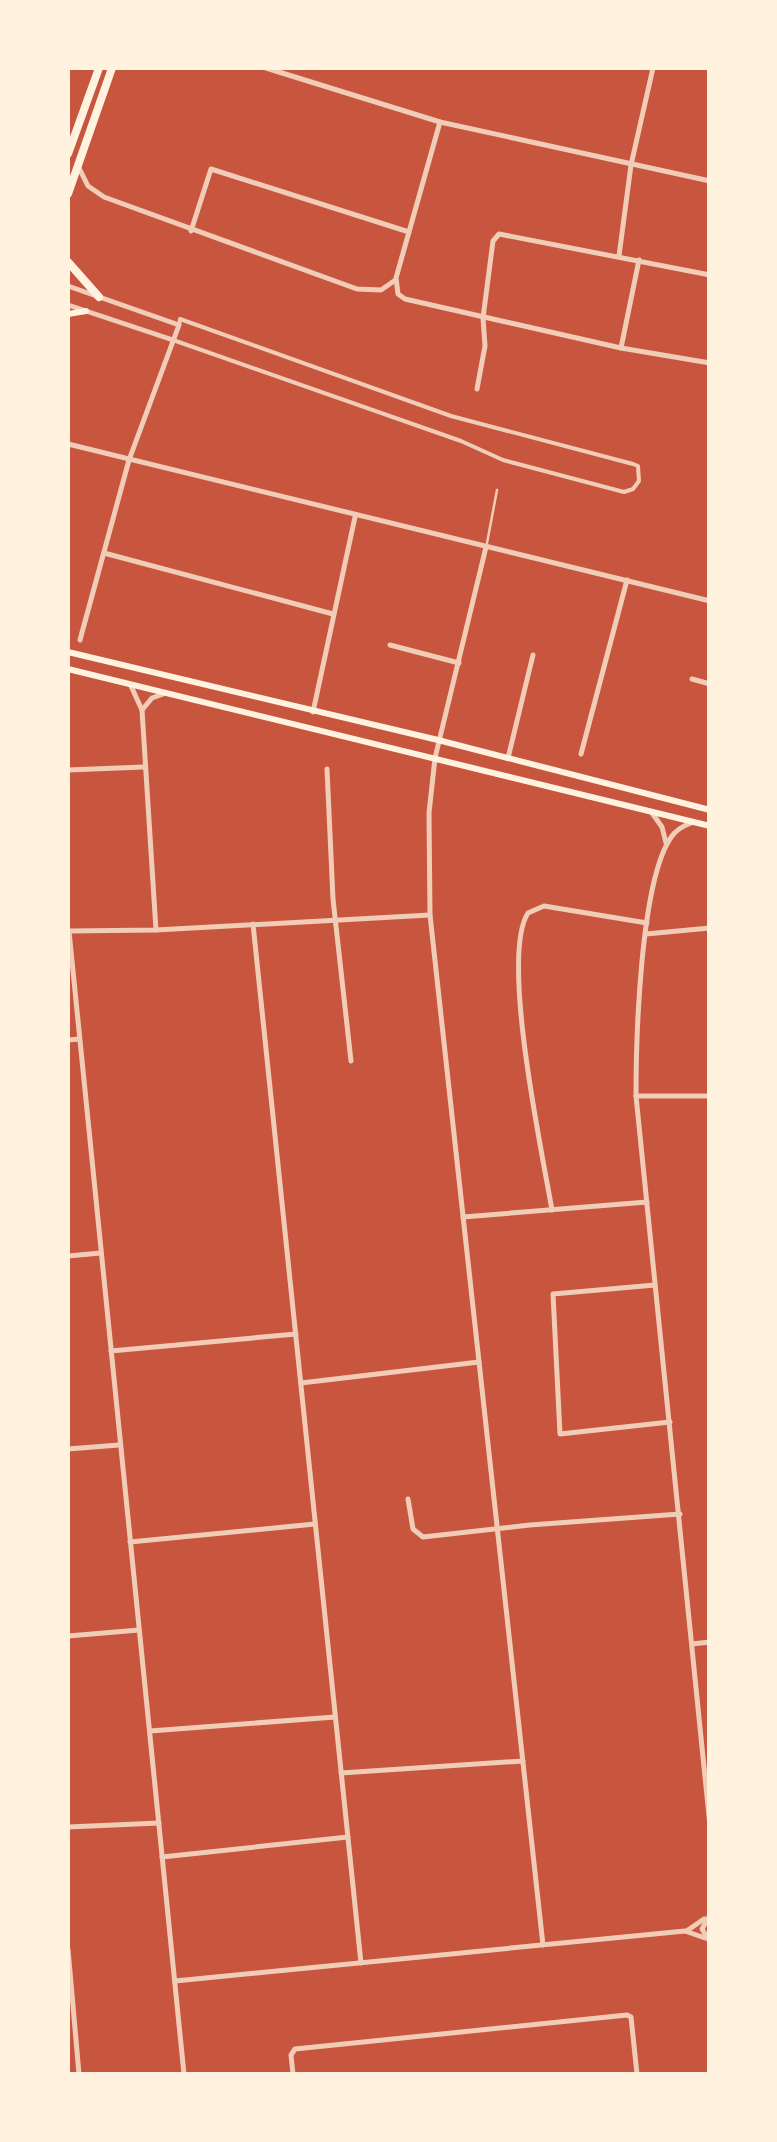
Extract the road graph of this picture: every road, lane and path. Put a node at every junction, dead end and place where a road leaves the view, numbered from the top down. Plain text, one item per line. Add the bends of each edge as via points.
1 (99, 68) edge
2 (112, 68) edge
3 (266, 68) edge
4 (653, 68) edge
5 (276, 69) edge
6 (440, 122) junction
7 (68, 154) edge
8 (631, 165) junction
9 (78, 166) junction
10 (710, 181) edge
11 (68, 194) edge
12 (191, 231) junction
13 (409, 232) junction
14 (619, 256) junction
15 (639, 260) junction
16 (68, 262) edge
17 (710, 275) edge
18 (396, 278) junction
19 (68, 286) edge
20 (100, 297) junction
21 (110, 301) junction
22 (68, 304) edge
23 (86, 311) junction
24 (68, 314) edge
25 (106, 318) junction
26 (483, 318) junction
27 (178, 325) junction
28 (173, 340) junction
29 (622, 348) junction
30 (710, 363) edge
31 (477, 389) dead end
32 (68, 444) edge
33 (129, 460) junction
34 (497, 490) dead end
35 (355, 517) junction
36 (486, 548) junction
37 (104, 553) junction
38 (628, 580) junction
39 (710, 602) edge
40 (333, 614) junction
41 (80, 640) dead end
42 (390, 645) dead end
43 (68, 652) edge
44 (533, 655) dead end
45 (458, 663) junction
46 (68, 669) edge
47 (692, 679) dead end
48 (130, 684) junction
49 (710, 684) edge
50 (166, 693) junction
51 (142, 710) junction
52 (313, 712) junction
53 (438, 740) junction
54 (581, 754) dead end
55 (435, 758) junction
56 (508, 758) junction
57 (144, 767) junction
58 (68, 770) edge
59 (328, 770) dead end
60 (710, 810) edge
61 (650, 812) junction
62 (692, 822) junction
63 (710, 826) edge
64 (666, 846) junction
65 (430, 915) junction
66 (336, 920) junction
67 (647, 923) junction
68 (253, 924) junction
69 (710, 928) edge
70 (156, 930) junction
71 (68, 931) edge
72 (646, 934) junction
73 (80, 1039) junction
74 (68, 1040) edge
75 (351, 1061) dead end
76 (636, 1096) junction
77 (710, 1096) edge
78 (646, 1202) junction
79 (552, 1210) junction
80 (464, 1217) junction
81 (101, 1252) junction
82 (68, 1256) edge
83 (655, 1285) junction
84 (296, 1334) junction
85 (111, 1351) junction
86 (479, 1362) junction
87 (300, 1383) junction
88 (670, 1422) junction
89 (120, 1444) junction
90 (68, 1449) edge
91 (408, 1498) dead end
92 (680, 1514) junction
93 (315, 1524) junction
94 (498, 1529) junction
95 (130, 1542) junction
96 (139, 1630) junction
97 (68, 1636) edge
98 (710, 1642) edge
99 (692, 1644) junction
100 (335, 1717) junction
101 (150, 1731) junction
102 (707, 1750) edge
103 (523, 1761) junction
104 (341, 1774) junction
105 (159, 1823) junction
106 (710, 1826) edge
107 (68, 1827) edge
108 (348, 1837) junction
109 (162, 1857) junction
110 (708, 1915) edge
111 (685, 1931) junction
112 (707, 1940) edge
113 (544, 1945) junction
114 (68, 1949) edge
115 (361, 1963) junction
116 (175, 1981) junction
117 (70, 2005) edge
118 (79, 2074) edge
119 (184, 2074) edge
120 (293, 2074) edge
121 (637, 2074) edge

1 - 7 main road
2 - 9 main road
3 - 5 street
4 - 8 street
5 - 6 street
6 - 8 street
6 - 13 street
8 - 10 street
8 - 14 street
9 - 11 main road
9 - 12 street via 88,186 104,197
12 - 13 street via 212,170
12 - 18 street via 357,289 381,290
13 - 18 street
14 - 15 street
14 - 26 street via 499,234 492,241
15 - 17 street
15 - 29 street
16 - 20 main road
18 - 26 street via 405,299
19 - 20 street
20 - 21 street
21 - 25 street via 100,308
21 - 27 street
22 - 23 street
23 - 24 main road
23 - 25 street
25 - 28 street
26 - 29 street
26 - 31 street
27 - 28 street
27 - 28 street via 180,320 451,416 633,464 639,481 624,492 520,465
28 - 33 street
29 - 30 street
32 - 33 street
33 - 35 street
33 - 37 street
34 - 36 lane
35 - 36 street
35 - 40 street
36 - 38 street
36 - 45 street
37 - 40 street
37 - 41 street
38 - 39 street
38 - 54 street
40 - 52 street
42 - 45 street
43 - 52 main road
44 - 56 street
45 - 53 street
46 - 48 main road
47 - 49 street
48 - 50 main road
48 - 51 street
50 - 51 street
50 - 55 main road
51 - 57 street
52 - 53 main road
53 - 55 street
53 - 56 main road
55 - 61 main road
55 - 65 street
56 - 60 main road
57 - 58 street
57 - 70 street
59 - 66 street
61 - 62 main road
61 - 64 street
62 - 63 main road
62 - 64 street
64 - 67 street
65 - 66 street
65 - 80 street
66 - 68 street
66 - 75 street
67 - 72 street
67 - 79 street via 544,906 534,907 519,929 518,992
68 - 70 street
68 - 84 street
69 - 72 street
70 - 71 street
71 - 73 street
72 - 76 street
73 - 74 street
73 - 81 street
76 - 77 street
76 - 78 street
78 - 79 street
78 - 83 street
79 - 80 street
80 - 86 street
81 - 82 street
81 - 85 street
83 - 88 street
83 - 88 street via 553,1294 560,1434
84 - 85 street
84 - 87 street
85 - 89 street
86 - 87 street
86 - 94 street
87 - 93 street
88 - 92 street
89 - 90 street
89 - 95 street
91 - 94 street via 412,1528 420,1536
92 - 94 street
92 - 99 street
93 - 95 street
93 - 100 street
94 - 103 street
95 - 96 street
96 - 97 street
96 - 101 street
98 - 99 street
99 - 102 street
100 - 101 street
100 - 104 street
101 - 105 street
102 - 106 street
103 - 104 street
103 - 113 street
104 - 108 street
105 - 107 street
105 - 109 street
108 - 109 street
108 - 115 street
109 - 116 street
110 - 111 street
110 - 112 street via 702,1929
111 - 112 street
111 - 113 street
113 - 115 street
114 - 117 street
115 - 116 street
116 - 119 street
117 - 118 street
120 - 121 street via 295,2049 628,2015

